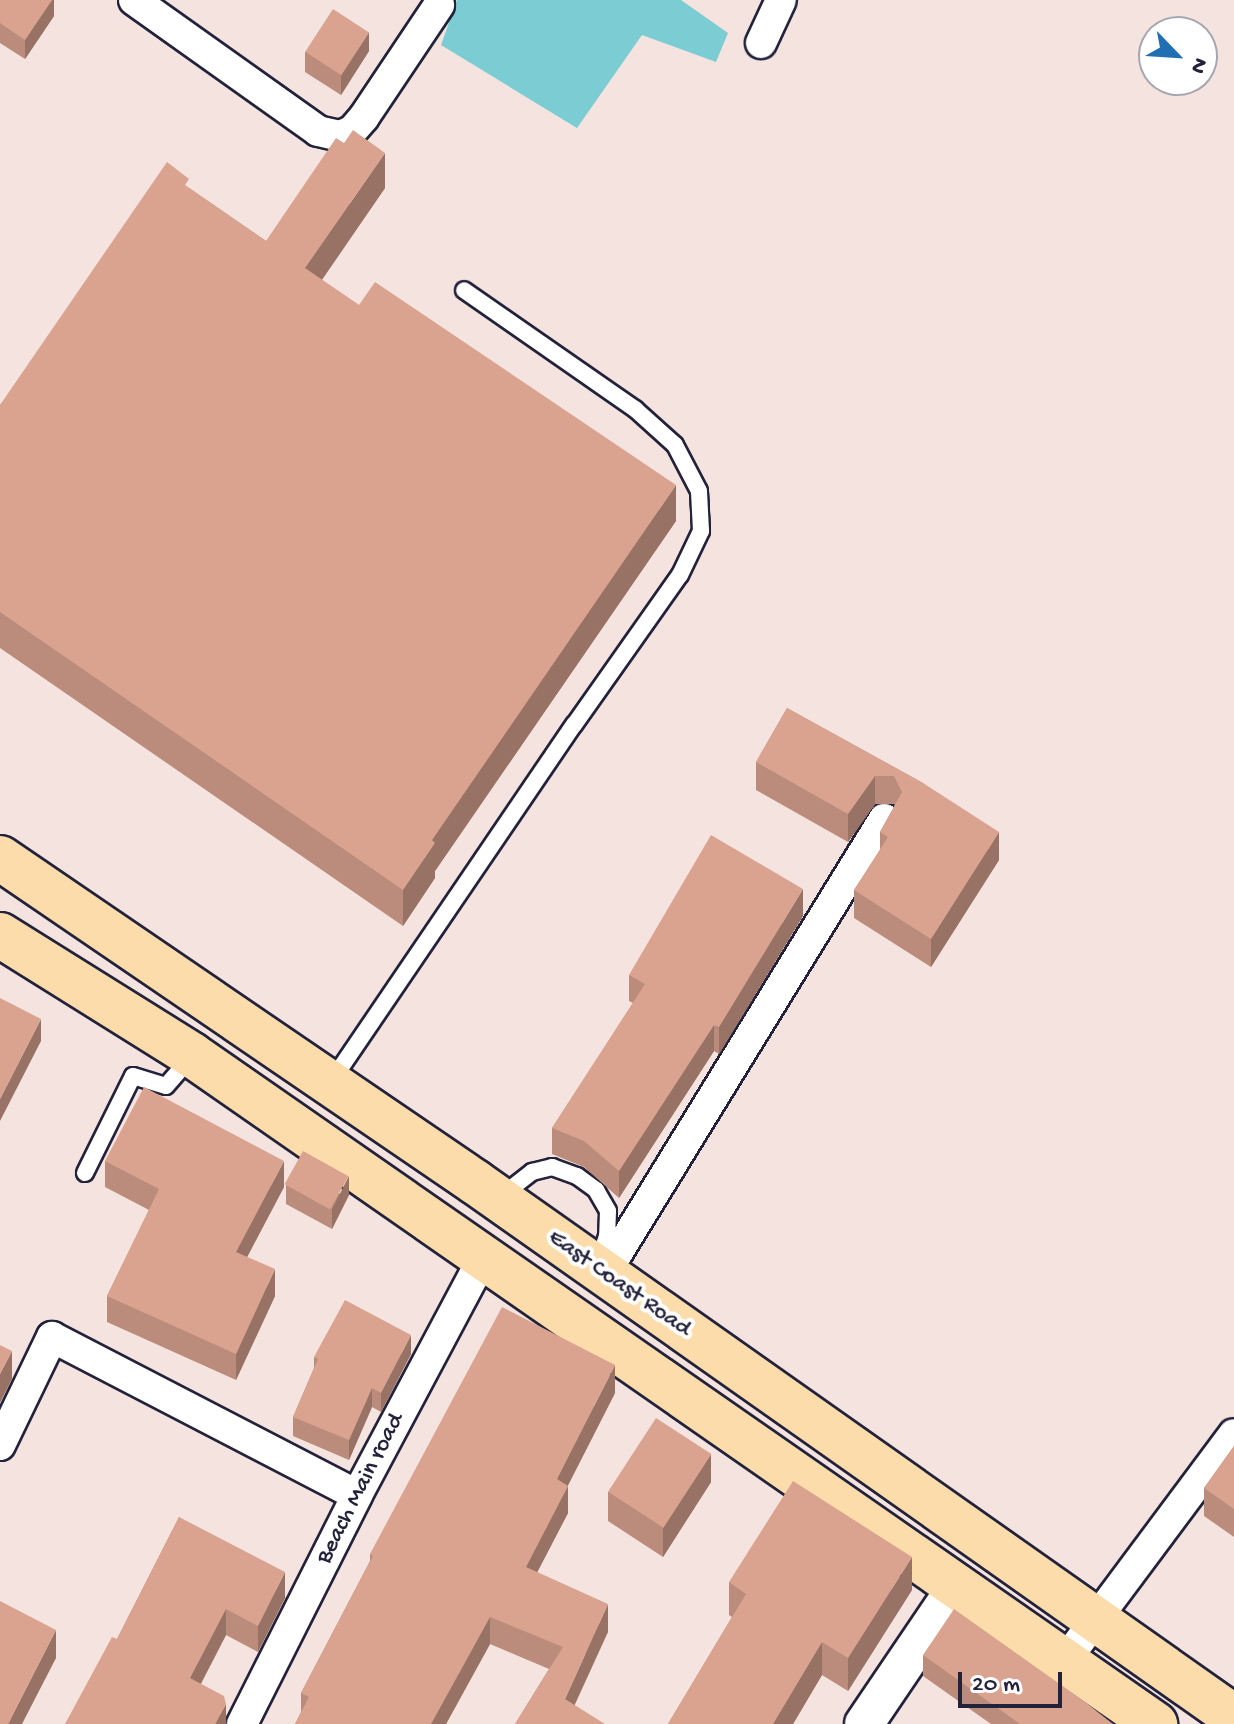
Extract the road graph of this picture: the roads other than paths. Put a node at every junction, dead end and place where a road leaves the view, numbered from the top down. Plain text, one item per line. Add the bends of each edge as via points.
1 (781, 0) edge
2 (147, 4) edge
3 (439, 5) dead end
4 (761, 43) dead end
5 (464, 290) dead end
6 (884, 819) edge
7 (0, 858) edge
8 (0, 935) edge
9 (192, 1055) junction
10 (331, 1083) junction
11 (85, 1173) dead end
12 (498, 1198) junction
13 (484, 1256) junction
14 (601, 1270) junction
15 (1234, 1434) edge
16 (0, 1445) edge
17 (357, 1495) junction
18 (956, 1588) junction
19 (1098, 1620) junction
20 (1064, 1662) junction
21 (1234, 1717) edge
22 (242, 1724) edge
23 (864, 1724) edge
24 (1155, 1724) edge

1 - 4 street
2 - 3 street via 318,131 340,136 364,117
5 - 10 lane via 635,409 675,445 699,491 701,531 680,575
6 - 14 street
7 - 10 main road, East Coast Road
8 - 9 main road
9 - 11 lane via 166,1086 133,1076
9 - 13 main road
10 - 12 main road, East Coast Road
12 - 14 main road, East Coast Road
12 - 14 lane via 532,1172 552,1167 577,1176 596,1190 608,1211
13 - 17 street, Beach Main road
13 - 18 main road
14 - 19 main road, East Coast Road
15 - 19 street
16 - 17 street via 52,1337
17 - 22 street, Beach Main road
18 - 20 main road
18 - 23 street
19 - 20 street
19 - 21 main road, East Coast Road
20 - 24 main road

